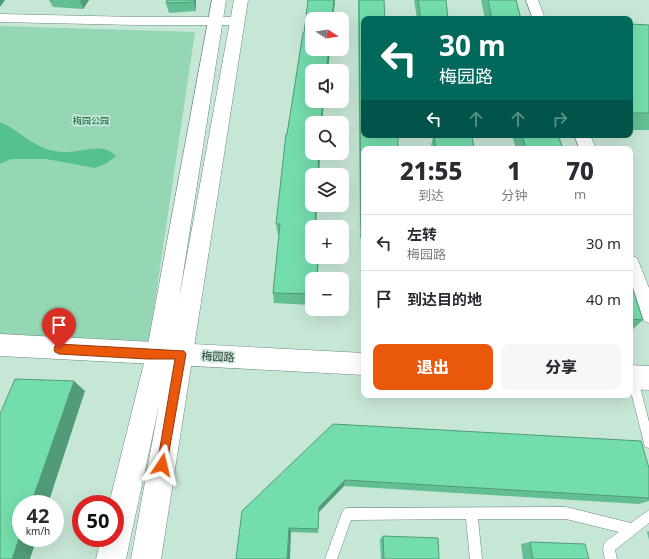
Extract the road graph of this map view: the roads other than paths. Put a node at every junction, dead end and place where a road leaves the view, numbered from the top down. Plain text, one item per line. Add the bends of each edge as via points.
1 (219, 0) edge
2 (241, 0) edge
3 (532, 0) edge
4 (538, 16) edge
5 (0, 18) edge
6 (215, 20) junction
7 (238, 21) junction
8 (633, 271) edge
9 (649, 314) edge
10 (0, 345) edge
11 (169, 355) junction
12 (361, 364) edge
13 (637, 377) edge
14 (649, 443) edge
15 (471, 514) junction
16 (649, 516) edge
17 (632, 528) junction
18 (111, 559) edge
19 (146, 559) edge
20 (332, 559) edge
21 (476, 559) edge
22 (611, 559) edge

1 - 6 main road
2 - 7 main road
3 - 4 street
5 - 6 street
6 - 7 street
6 - 11 main road
7 - 11 main road
8 - 9 street
10 - 11 main road, 梅园路
11 - 12 main road, 梅园路
11 - 18 main road
11 - 19 main road
13 - 14 lane
15 - 17 lane via 566,513
15 - 20 lane via 347,514
15 - 21 lane
16 - 17 lane
17 - 22 lane via 608,548

